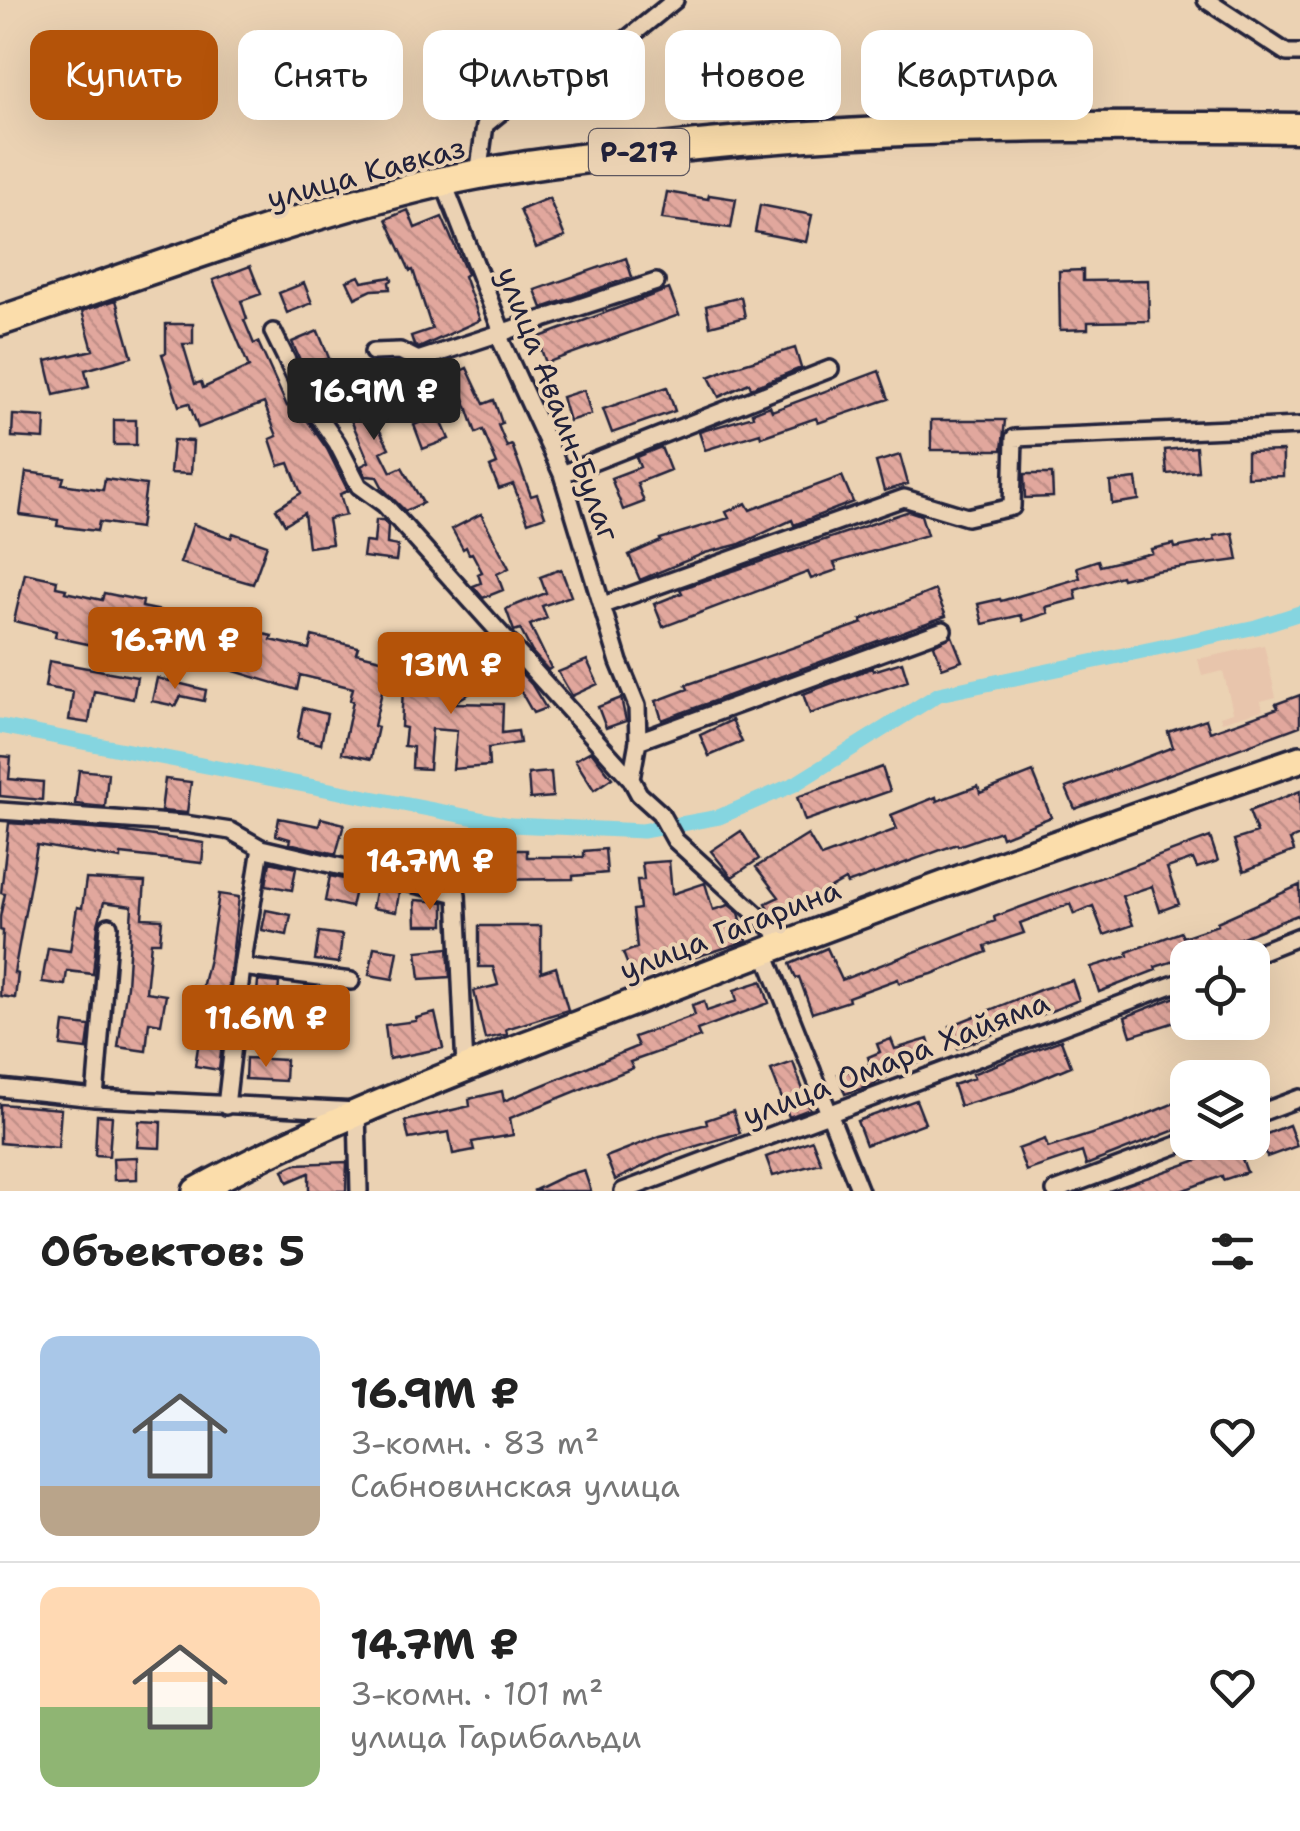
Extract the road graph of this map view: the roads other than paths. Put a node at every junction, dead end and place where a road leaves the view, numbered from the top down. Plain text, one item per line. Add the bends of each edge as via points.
1 (675, 0) edge
2 (1206, 0) edge
3 (1300, 53) edge
4 (1300, 128) edge
5 (478, 176) junction
6 (443, 181) junction
7 (656, 282) dead end
8 (0, 321) edge
9 (273, 332) dead end
10 (502, 332) junction
11 (373, 352) dead end
12 (830, 369) dead end
13 (1300, 426) edge
14 (562, 474) junction
15 (603, 604) junction
16 (943, 630) dead end
17 (638, 741) junction
18 (1300, 760) edge
19 (631, 779) junction
20 (0, 811) edge
21 (262, 848) junction
22 (109, 926) dead end
23 (1300, 936) edge
24 (776, 946) junction
25 (1270, 948) edge
26 (242, 967) junction
27 (350, 981) dead end
28 (1170, 986) edge
29 (465, 1069) junction
30 (0, 1088) edge
31 (94, 1098) junction
32 (1300, 1098) edge
33 (226, 1106) junction
34 (1270, 1109) edge
35 (358, 1111) junction
36 (830, 1114) junction
37 (1170, 1147) edge
38 (205, 1188) edge
39 (359, 1191) edge
40 (623, 1191) edge
41 (860, 1191) edge
42 (1056, 1191) edge

1 - 5 street via 627,39 528,90 486,126
2 - 3 street via 1287,53
4 - 5 highway, улица Кавказ / Р-217 via 1090,125 741,139
5 - 6 highway, улица Кавказ / Р-217
6 - 8 highway, улица Кавказ / Р-217
6 - 10 street, улица Аваин-Булаг
7 - 10 street
9 - 19 street via 358,486 384,504
10 - 11 street via 418,360 400,351
10 - 14 street, улица Аваин-Булаг
12 - 14 street
13 - 15 street via 1014,438 1012,507 967,517 904,498
14 - 15 street, улица Аваин-Булаг
15 - 17 street, улица Аваин-Булаг via 637,706
16 - 17 street
17 - 19 street, улица Аваин-Булаг
18 - 24 main road, улица Гагарина
19 - 24 street via 675,840
20 - 21 street via 185,824 231,831
21 - 26 street
21 - 29 street via 457,894
22 - 31 street
23 - 25 street
24 - 29 main road, улица Гагарина
24 - 36 street
26 - 27 street
26 - 33 street
28 - 36 street, улица Омара Хайяма
29 - 35 main road, улица Гагарина
30 - 31 street
31 - 33 street
32 - 34 street
33 - 35 street
35 - 38 main road, улица Гагарина
35 - 39 street
36 - 40 street, улица Омара Хайяма
36 - 41 street
37 - 42 street

